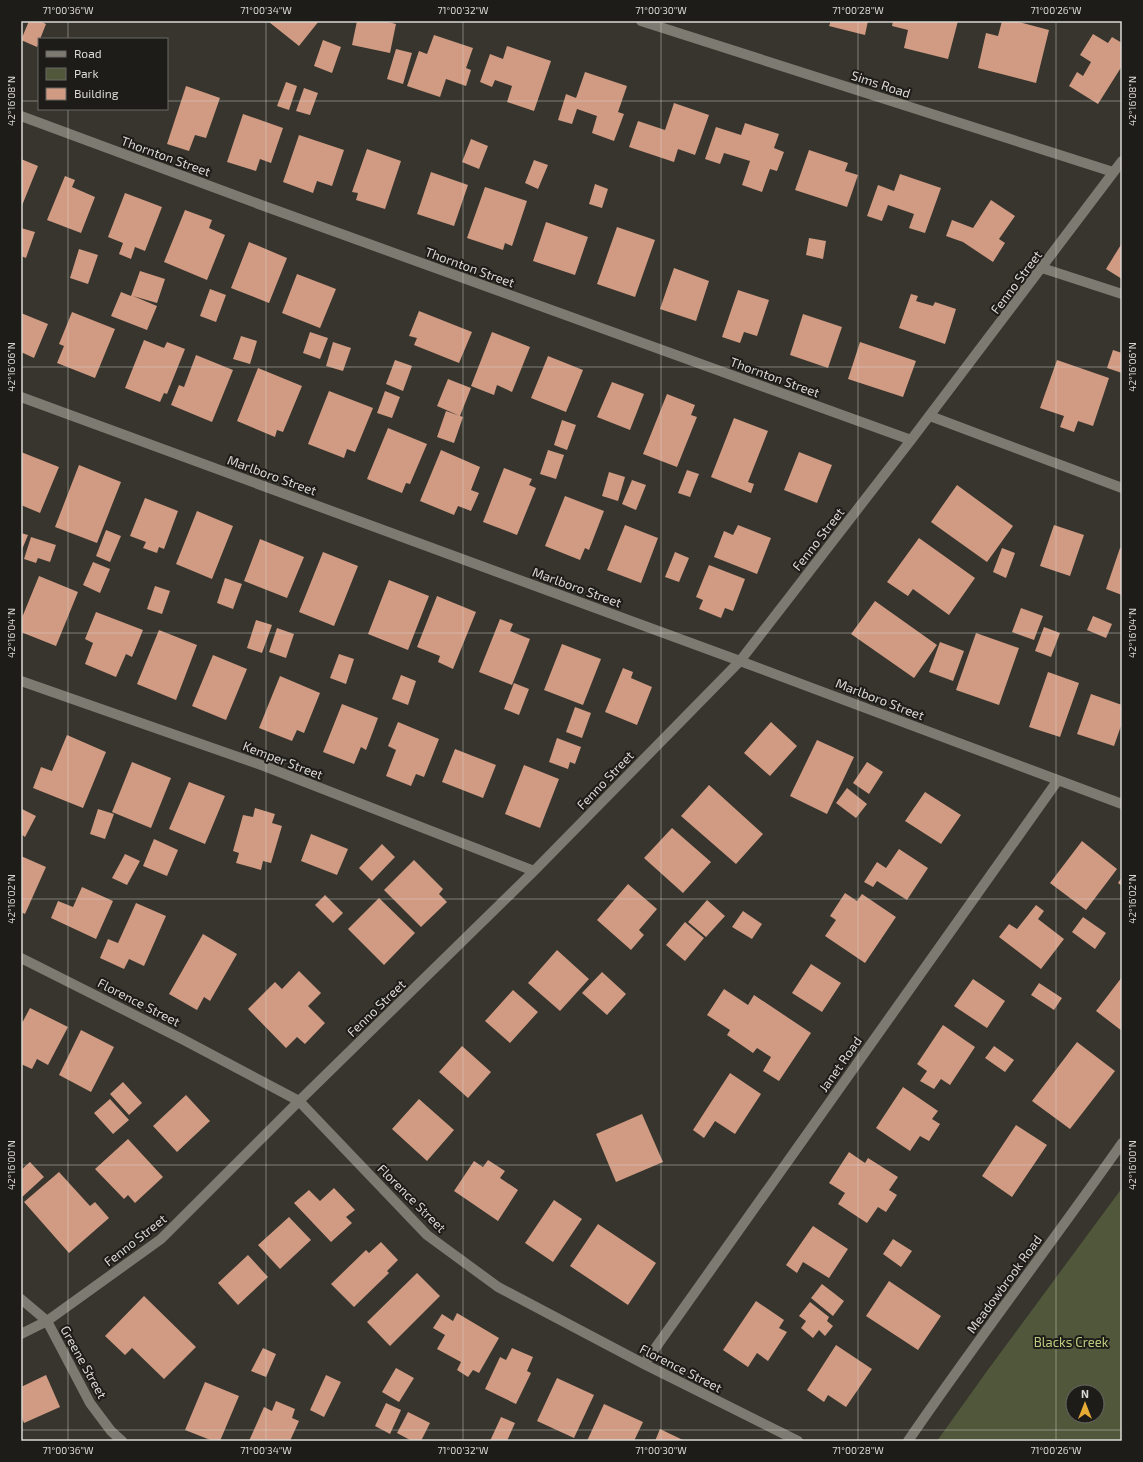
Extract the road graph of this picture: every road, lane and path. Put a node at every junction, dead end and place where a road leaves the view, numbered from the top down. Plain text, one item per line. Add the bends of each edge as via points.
1 (640, 21) edge
2 (21, 116) edge
3 (1122, 161) edge
4 (1113, 172) junction
5 (1042, 268) junction
6 (1122, 294) edge
7 (21, 397) edge
8 (930, 416) junction
9 (911, 440) junction
10 (1122, 488) edge
11 (740, 660) junction
12 (21, 681) edge
13 (1058, 780) junction
14 (1122, 804) edge
15 (534, 871) junction
16 (21, 958) edge
17 (300, 1101) junction
18 (1122, 1143) edge
19 (21, 1299) edge
20 (47, 1321) junction
21 (21, 1334) edge
22 (644, 1364) junction
23 (122, 1441) edge
24 (798, 1441) edge
25 (908, 1441) edge

1 - 4 street, Sims Road
2 - 9 street, Thornton Street
3 - 4 street, Fenno Street
4 - 5 street, Fenno Street
5 - 6 street
5 - 8 street, Fenno Street
7 - 11 street, Marlboro Street
8 - 9 street, Fenno Street
8 - 10 street
9 - 11 street, Fenno Street
11 - 13 street, Marlboro Street
11 - 15 street, Fenno Street
12 - 15 street, Kemper Street via 264,766
13 - 14 street, Marlboro Street
13 - 22 street, Janet Road
15 - 17 street, Fenno Street
16 - 17 street, Florence Street via 182,1038
17 - 20 street, Fenno Street via 161,1240
17 - 22 street, Florence Street via 427,1235 498,1287
18 - 25 street, Meadowbrook Road via 959,1366
19 - 20 street, Greene Street
20 - 21 street, Fenno Street
20 - 23 street, Greene Street via 90,1403
22 - 24 street, Florence Street

